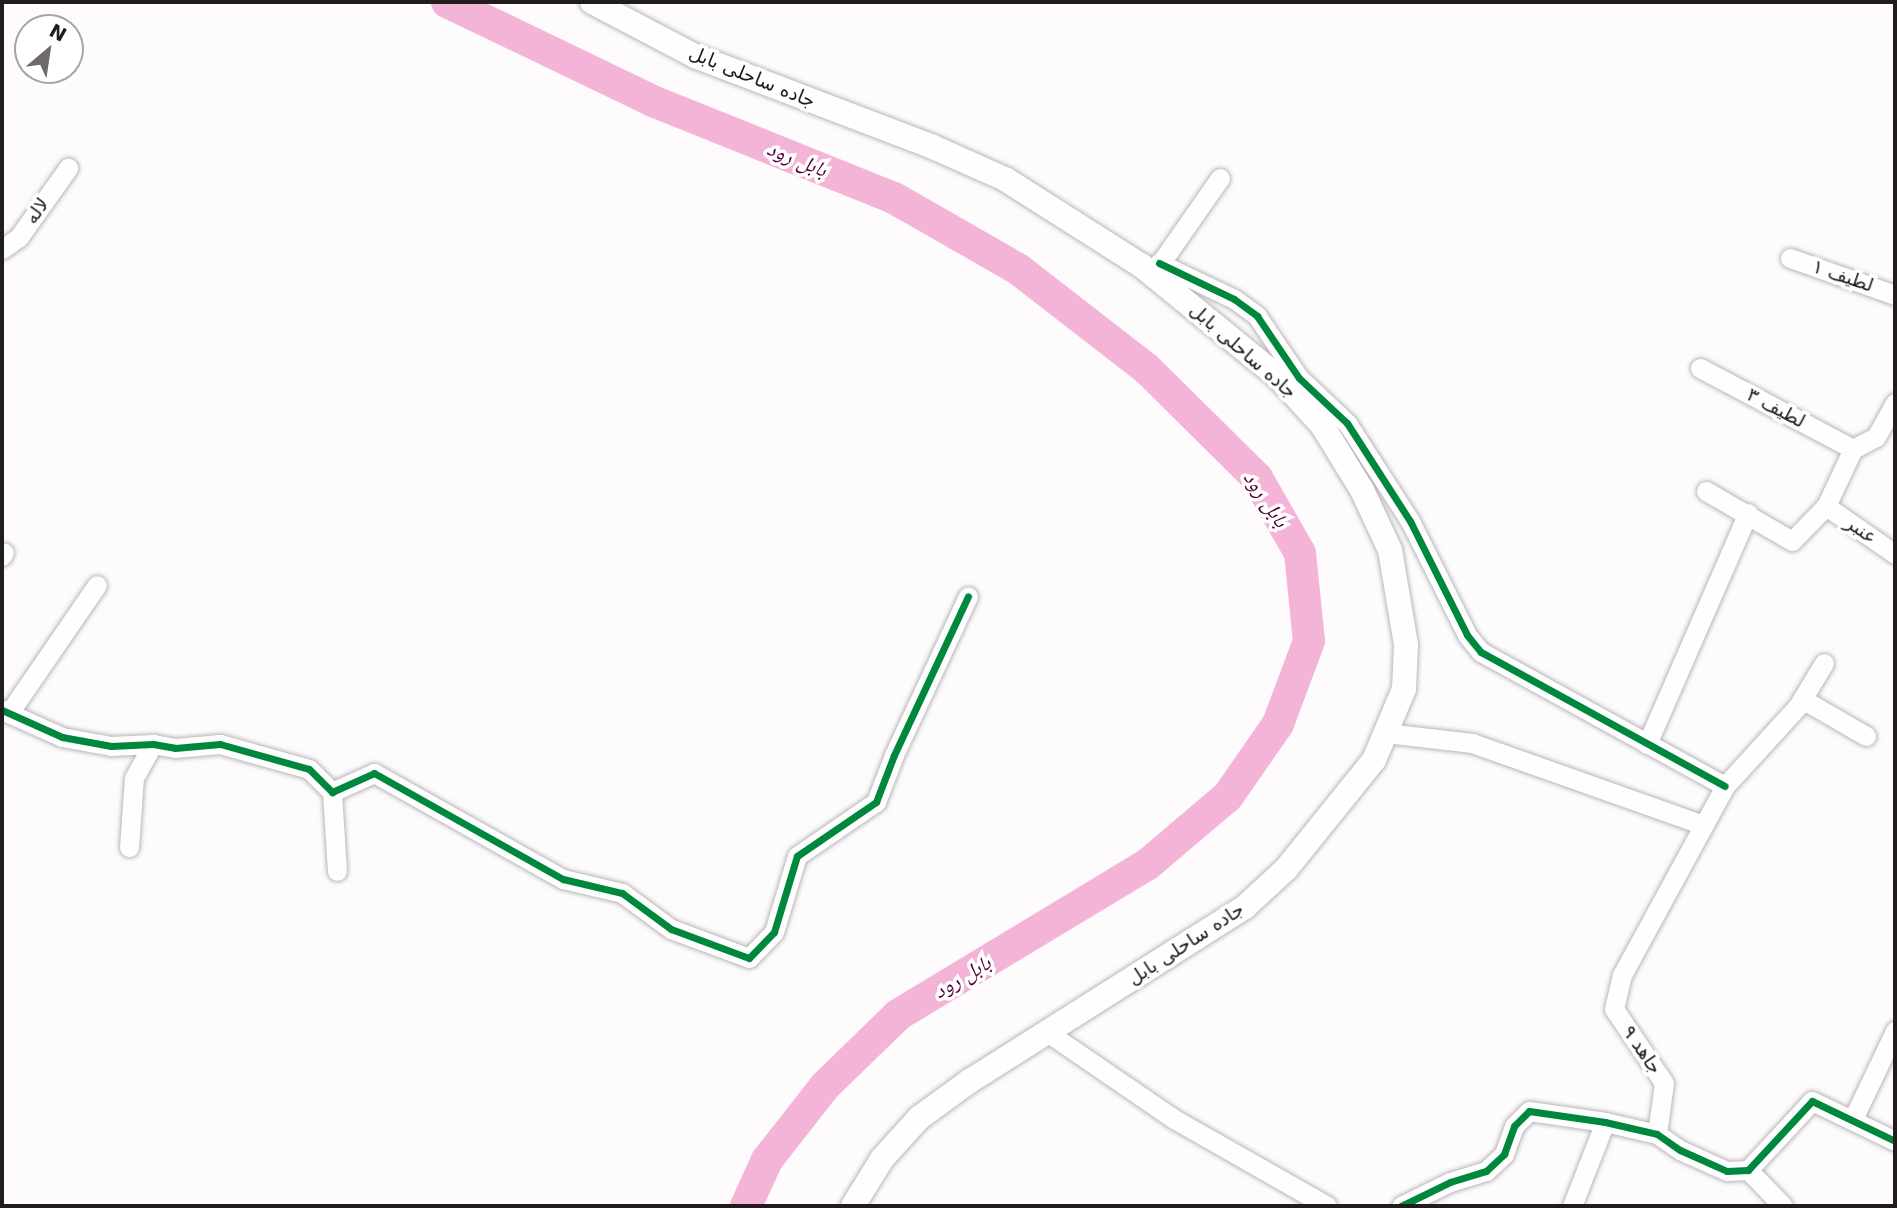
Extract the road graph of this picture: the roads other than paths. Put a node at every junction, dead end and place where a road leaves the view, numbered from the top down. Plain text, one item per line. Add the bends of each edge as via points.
1 (592, 2) edge
2 (68, 168) dead end
3 (1220, 178) dead end
4 (2, 249) edge
5 (1790, 258) dead end
6 (1156, 269) junction
7 (1895, 295) edge
8 (1699, 368) dead end
9 (1895, 403) edge
10 (1853, 449) junction
11 (1706, 491) dead end
12 (1826, 506) junction
13 (1748, 513) junction
14 (1895, 554) edge
15 (97, 584) dead end
16 (968, 596) dead end
17 (1824, 663) dead end
18 (1802, 699) junction
19 (5, 711) edge
20 (1386, 733) junction
21 (1866, 736) dead end
22 (153, 744) junction
23 (1647, 744) junction
24 (1725, 786) junction
25 (331, 792) junction
26 (1704, 825) junction
27 (129, 847) dead end
28 (337, 871) dead end
29 (1895, 1031) edge
30 (1047, 1032) junction
31 (1853, 1119) junction
32 (1605, 1122) junction
33 (1657, 1134) junction
34 (1895, 1140) edge
35 (1748, 1170) junction
36 (853, 1206) edge
37 (1327, 1206) edge
38 (1401, 1206) edge
39 (1572, 1206) edge
40 (1783, 1206) edge

1 - 6 main road, جاده ساحلی بابل via 695,57 933,147 1004,179
2 - 4 street, لاله via 19,237
3 - 6 street
5 - 7 street, لطیف ۱
6 - 20 main road, جاده ساحلی بابل via 1278,377 1322,425 1362,490 1390,550 1406,645 1404,689
6 - 23 street via 1234,299 1257,316 1300,378 1348,423 1405,513 1467,635 1481,652
8 - 10 street, لطیف ۳
9 - 10 street via 1875,437
10 - 12 street
11 - 13 street
12 - 13 street via 1792,541
12 - 14 street, عنبر
13 - 23 street
15 - 19 street
16 - 25 street via 876,802 797,856 774,932 749,958 671,929 622,893 563,878 374,773
17 - 18 street
18 - 21 street
18 - 24 street
19 - 22 street via 62,737 111,746
20 - 26 street via 1472,743
20 - 30 main road, جاده ساحلی بابل via 1374,760 1286,869 1245,907
22 - 25 street via 175,748 220,744 309,769
22 - 27 street via 134,778
23 - 24 street
24 - 26 street
25 - 28 street
26 - 33 street, جاهد ۹ via 1622,975 1614,1009 1664,1083
29 - 31 street
30 - 36 main road, جاده ساحلی بابل via 919,1118 882,1159
30 - 37 street via 1174,1119
31 - 34 street
31 - 35 street via 1812,1101
32 - 33 street
32 - 38 street via 1529,1111 1514,1126 1504,1154 1486,1171 1450,1182
32 - 39 street
33 - 35 street via 1727,1171
35 - 40 street

